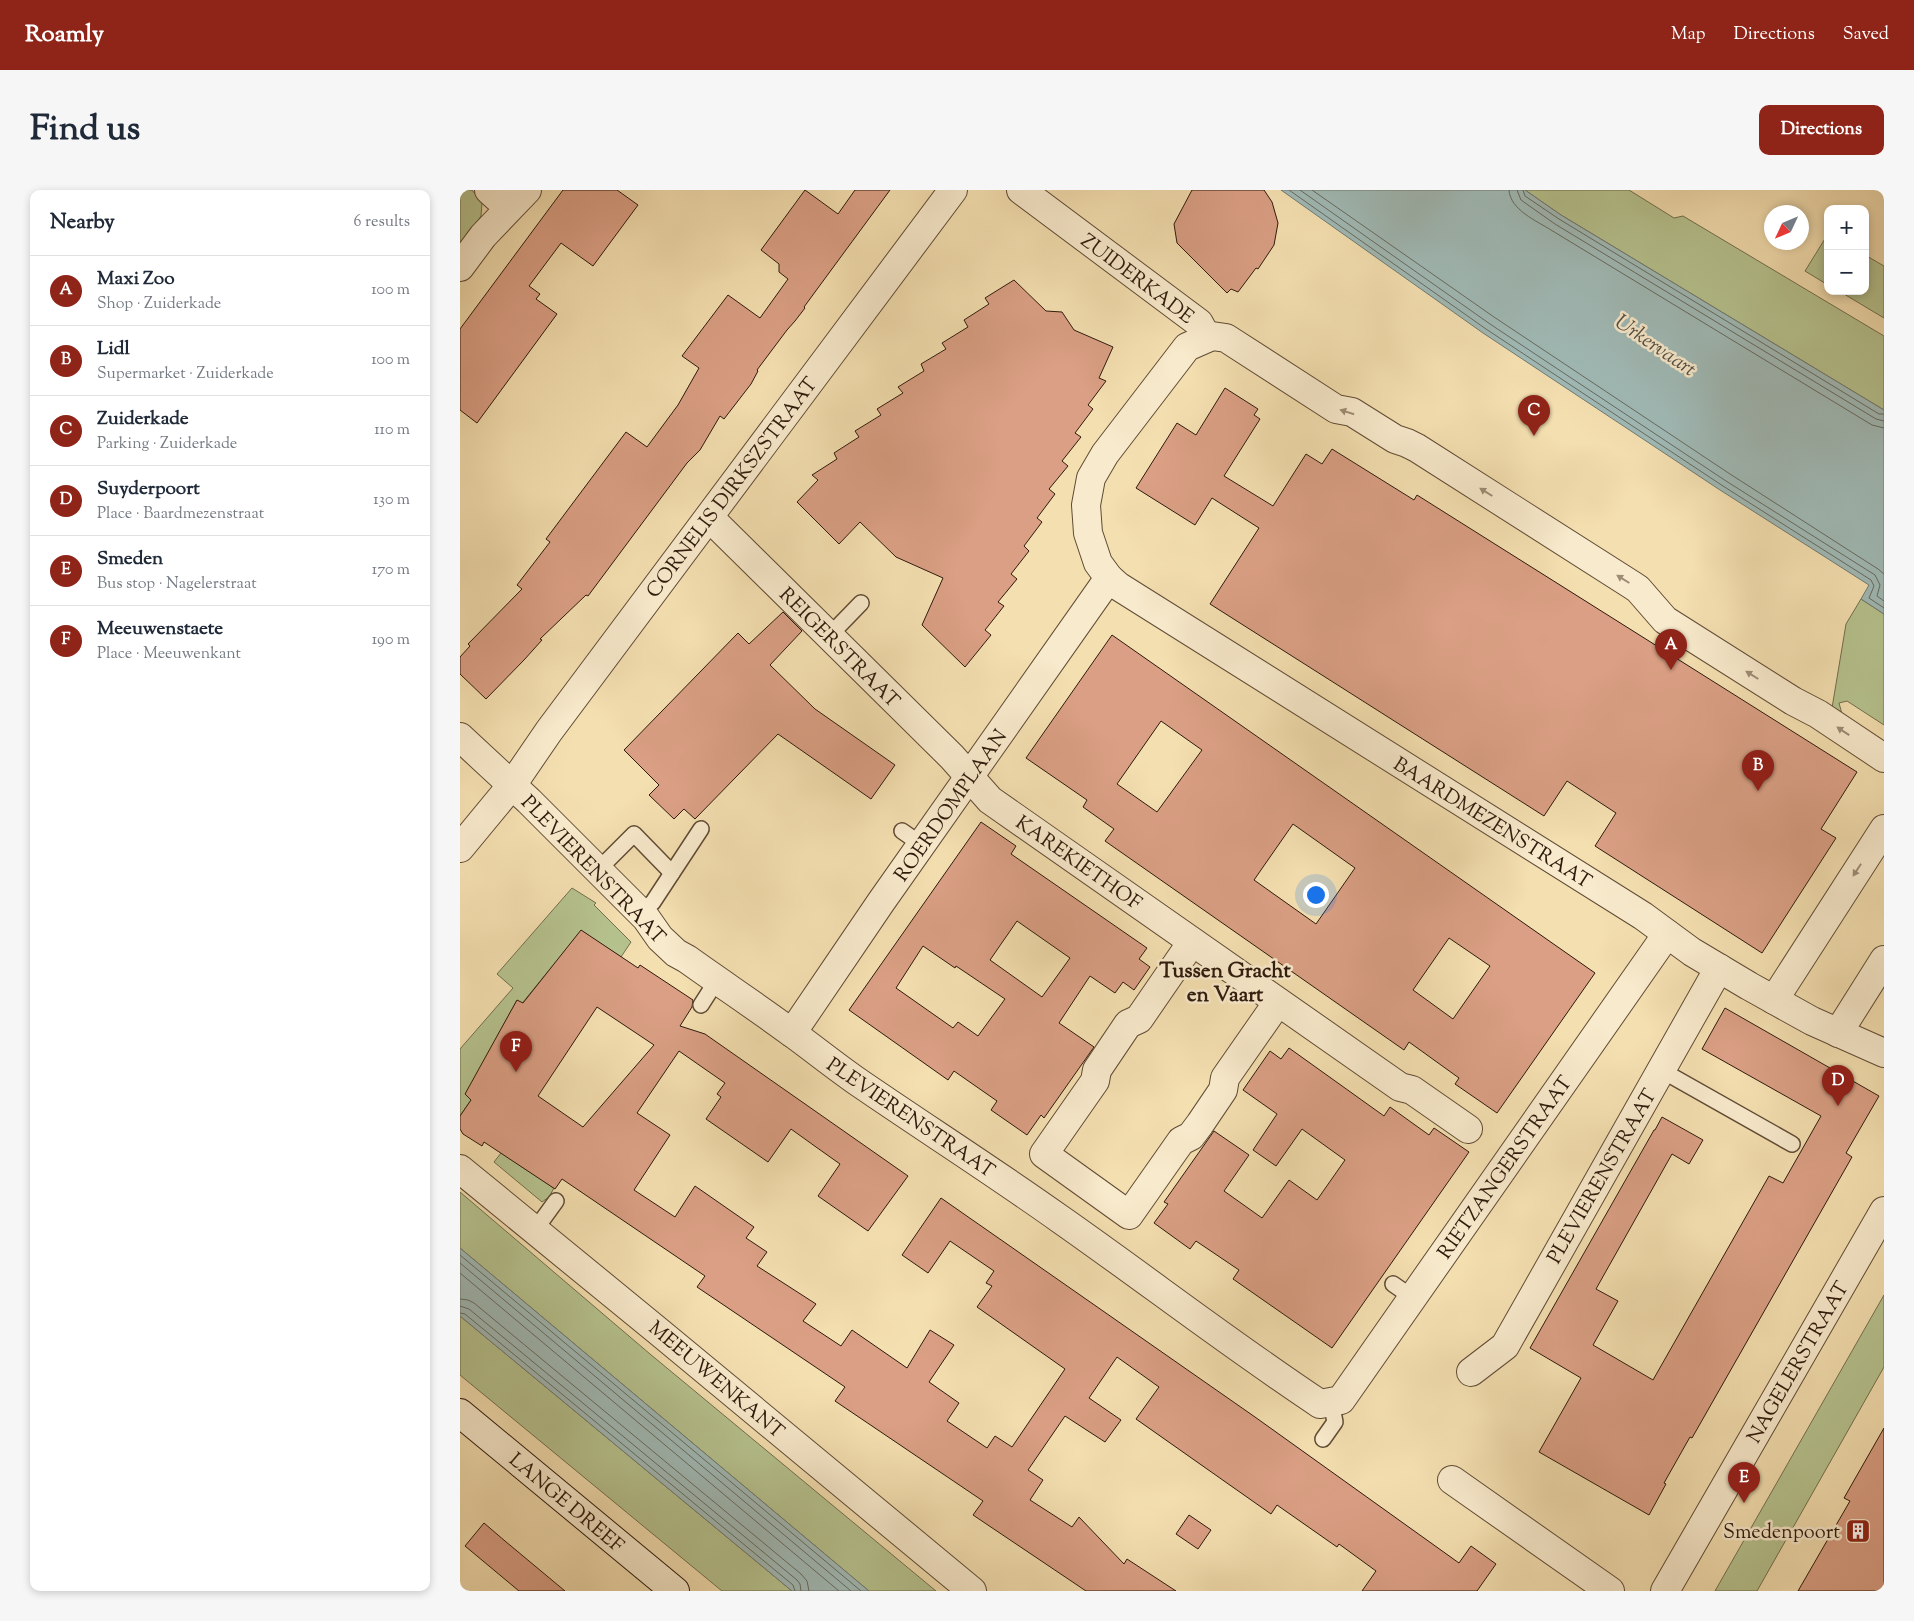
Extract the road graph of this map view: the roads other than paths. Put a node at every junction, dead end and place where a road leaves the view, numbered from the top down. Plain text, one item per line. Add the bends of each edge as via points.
1 (489, 190) edge
2 (952, 190) edge
3 (1021, 190) edge
4 (518, 199) edge
5 (460, 266) edge
6 (1207, 338) junction
7 (708, 519) junction
8 (1109, 578) junction
9 (861, 603) dead end
10 (829, 636) junction
11 (460, 737) edge
12 (1884, 758) edge
13 (970, 777) junction
14 (512, 785) junction
15 (701, 829) dead end
16 (1884, 829) edge
17 (460, 848) edge
18 (598, 870) junction
19 (672, 872) junction
20 (642, 913) junction
21 (1667, 934) junction
22 (1192, 942) junction
23 (1884, 960) edge
24 (1719, 968) junction
25 (717, 980) junction
26 (1774, 1000) junction
27 (1278, 1002) junction
28 (701, 1005) dead end
29 (1843, 1026) junction
30 (792, 1033) junction
31 (1884, 1053) edge
32 (1661, 1070) junction
33 (1468, 1129) dead end
34 (1792, 1144) dead end
35 (460, 1169) edge
36 (1085, 1184) junction
37 (556, 1201) dead end
38 (1884, 1205) edge
39 (1061, 1219) junction
40 (534, 1230) junction
41 (1471, 1372) dead end
42 (1336, 1401) junction
43 (460, 1413) edge
44 (1323, 1439) dead end
45 (1452, 1480) dead end
46 (674, 1591) edge
47 (972, 1591) edge
48 (1610, 1591) edge
49 (1665, 1591) edge

1 - 4 street
2 - 7 street, CORNELIS DIRKSZSTRAAT
3 - 6 street, ZUIDERKADE via 1199,323
4 - 5 street
6 - 8 street via 1187,347 1105,454 1091,478 1086,505 1088,533 1098,563
12 -> 6 street, ZUIDERKADE via 1666,620 1638,589 1417,448 1395,439 1352,412 1336,409 1226,338
7 - 10 street, REIGERSTRAAT
7 - 14 street, CORNELIS DIRKSZSTRAAT
8 - 13 street, ROERDOMPLAAN
8 - 21 street, BAARDMEZENSTRAAT
9 - 10 lane
10 - 13 street, REIGERSTRAAT
11 - 14 street, PLEVIERENSTRAAT
13 - 22 street, KAREKIETHOF via 990,800
13 - 30 street, ROERDOMPLAAN via 912,838
14 - 17 street, CORNELIS DIRKSZSTRAAT
14 - 18 street, PLEVIERENSTRAAT via 552,835
15 - 19 lane
16 -> 26 street
18 - 19 lane via 634,834
18 - 20 street, PLEVIERENSTRAAT
19 - 20 lane
20 - 25 street, PLEVIERENSTRAAT via 676,954
21 - 24 street, BAARDMEZENSTRAAT
21 - 42 street, RIETZANGERSTRAAT via 1403,1291
22 - 27 street, KAREKIETHOF
22 - 36 street via 1139,1019 1128,1024 1097,1070 1095,1080 1044,1154
23 - 29 street
24 - 26 street, BAARDMEZENSTRAAT
24 - 32 street, PLEVIERENSTRAAT
25 - 28 lane
25 - 30 street, PLEVIERENSTRAAT
26 - 29 street, BAARDMEZENSTRAAT
27 - 33 street, KAREKIETHOF via 1400,1087 1412,1090
27 - 36 street via 1225,1078 1223,1090 1200,1124 1191,1136 1182,1141 1129,1215
29 - 31 street, BAARDMEZENSTRAAT
30 - 39 street, PLEVIERENSTRAAT via 866,1088
32 - 34 lane
32 - 41 street, PLEVIERENSTRAAT via 1505,1346
35 - 40 street, MEEUWENKANT
36 - 39 street
37 - 40 lane
38 - 49 street, NAGELERSTRAAT
39 - 42 street, PLEVIERENSTRAAT via 1320,1404
40 - 47 street, MEEUWENKANT
42 - 44 lane via 1335,1422
43 - 46 street, LANGE DREEF
45 - 48 street

